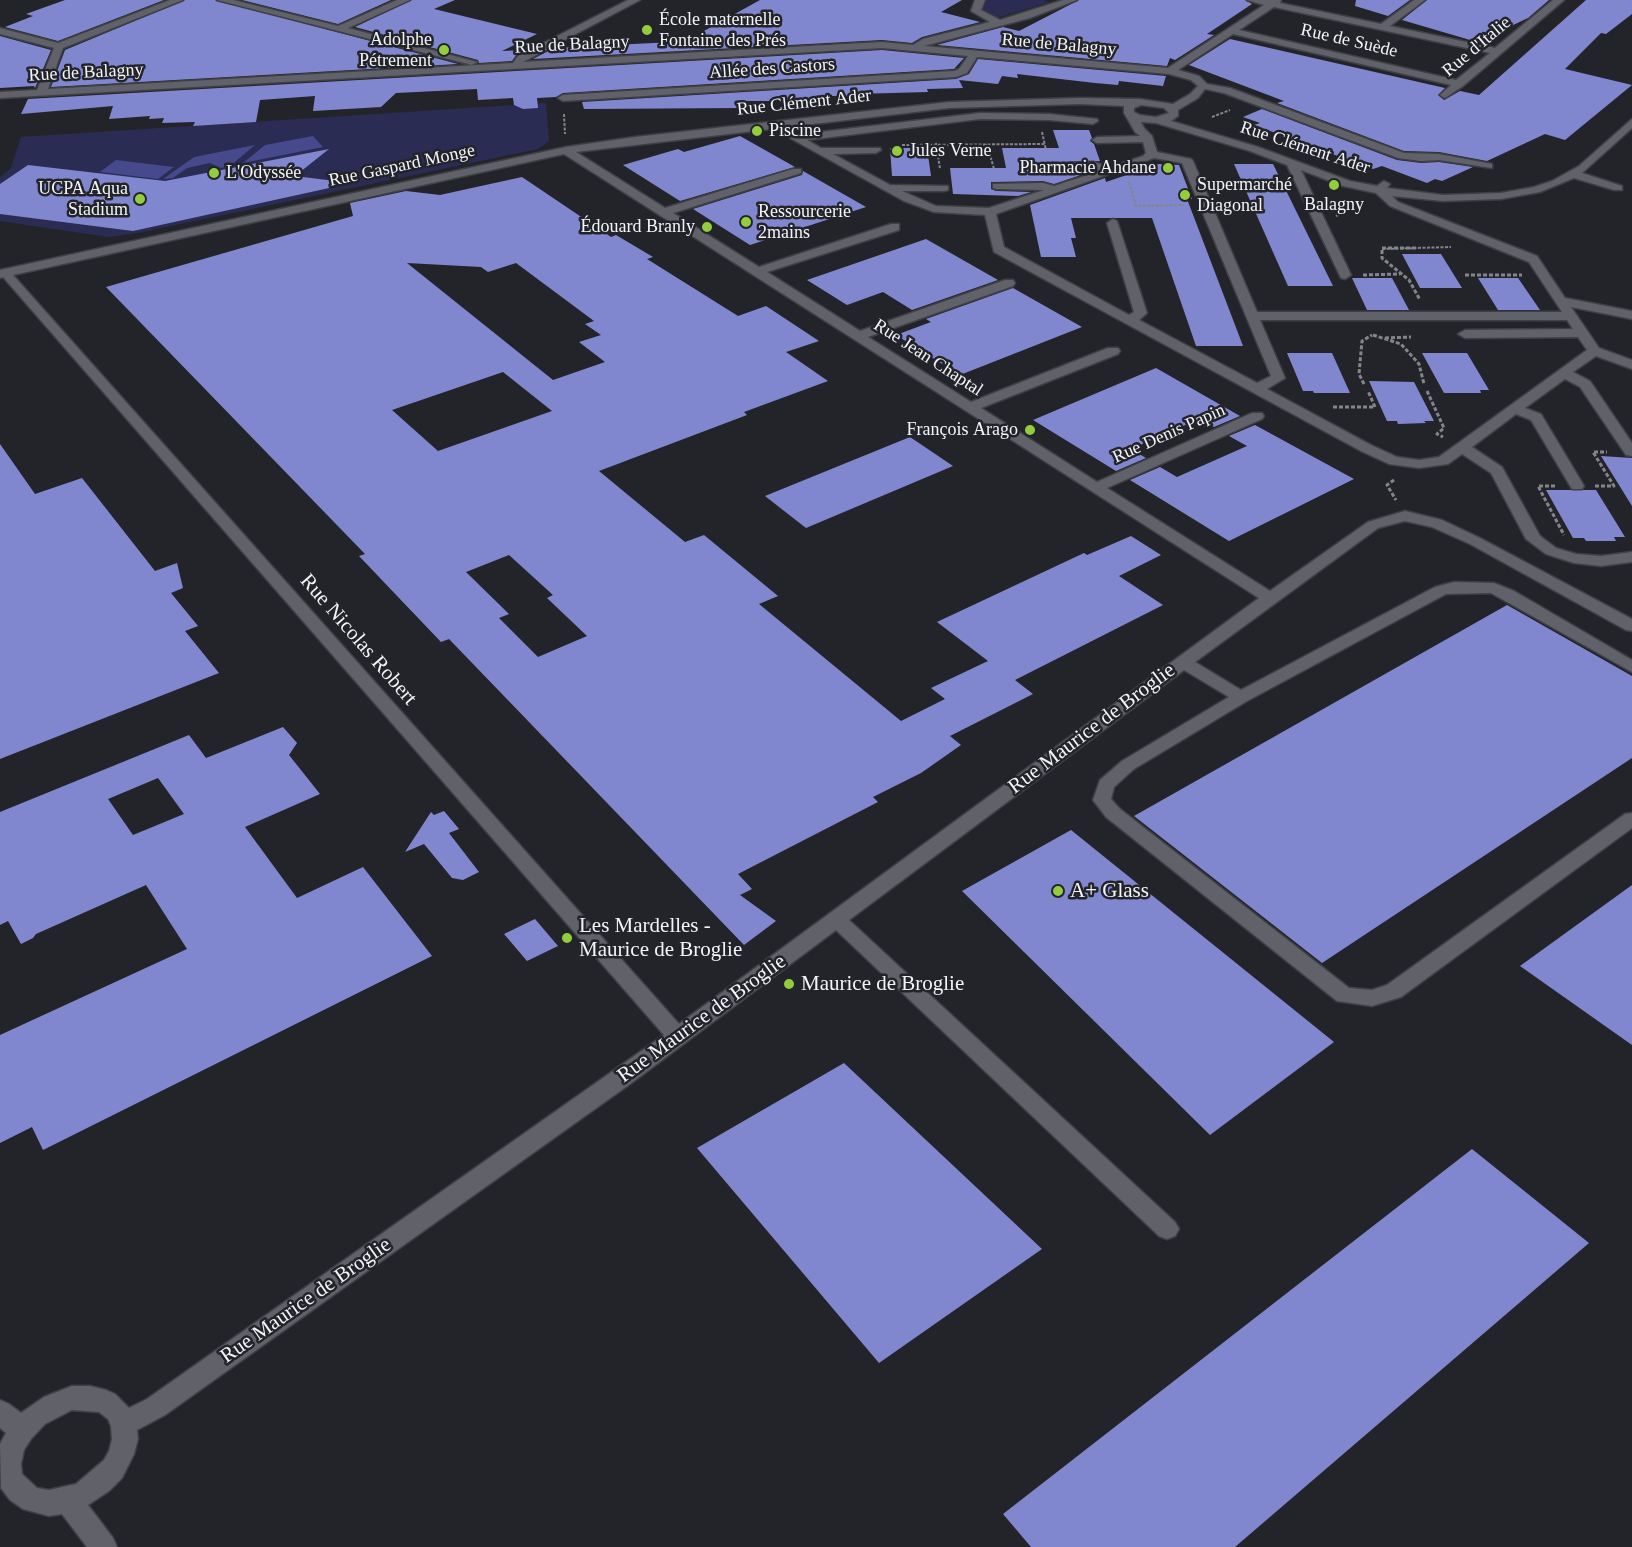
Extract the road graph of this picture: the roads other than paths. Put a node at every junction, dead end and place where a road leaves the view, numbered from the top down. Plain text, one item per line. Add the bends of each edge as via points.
1 (178, 0) edge
2 (222, 0) edge
3 (405, 0) edge
4 (635, 0) edge
5 (980, 0) edge
6 (1061, 0) edge
7 (1071, 0) edge
8 (1252, 0) edge
9 (1419, 0) edge
10 (1558, 0) edge
11 (1275, 2) edge
12 (997, 22) junction
13 (1383, 27) junction
14 (339, 29) junction
15 (0, 31) edge
16 (1232, 31) junction
17 (59, 46) junction
18 (913, 48) junction
19 (1496, 51) junction
20 (974, 54) junction
21 (517, 64) junction
22 (473, 67) junction
23 (1170, 70) junction
24 (1459, 84) junction
25 (1200, 89) junction
26 (41, 93) junction
27 (0, 95) edge
28 (1445, 95) dead end
29 (563, 98) dead end
30 (1150, 102) junction
31 (1047, 103) junction
32 (1136, 103) junction
33 (1174, 110) junction
34 (1131, 114) junction
35 (1156, 120) junction
36 (1093, 121) dead end
37 (1632, 123) edge
38 (1620, 133) junction
39 (1632, 136) edge
40 (1147, 137) junction
41 (1097, 140) dead end
42 (566, 150) junction
43 (876, 150) road end
44 (818, 151) junction
45 (1152, 154) junction
46 (1292, 164) junction
47 (1057, 165) dead end
48 (1488, 166) dead end
49 (1112, 170) junction
50 (797, 171) dead end
51 (1578, 171) junction
52 (997, 186) dead end
53 (887, 188) junction
54 (944, 188) dead end
55 (1618, 188) dead end
56 (1054, 190) junction
57 (1384, 191) junction
58 (664, 212) junction
59 (990, 212) junction
60 (1113, 223) dead end
61 (895, 227) dead end
62 (759, 270) junction
63 (3, 273) edge
64 (1345, 275) road end
65 (1009, 283) dead end
66 (1561, 301) junction
67 (1632, 315) edge
68 (1252, 316) junction
69 (1571, 316) junction
70 (1129, 320) junction
71 (1582, 333) junction
72 (1465, 334) dead end
73 (861, 335) junction
74 (1113, 351) dead end
75 (1594, 351) junction
76 (1631, 364) edge
77 (1564, 373) junction
78 (1256, 389) junction
79 (970, 407) junction
80 (1515, 409) junction
81 (1257, 416) dead end
82 (1462, 447) junction
83 (1631, 452) edge
84 (1577, 486) dead end
85 (1097, 488) junction
86 (1632, 557) edge
87 (1270, 598) junction
88 (1632, 626) edge
89 (1183, 662) junction
90 (1632, 667) edge
91 (1240, 697) junction
92 (1632, 819) edge
93 (836, 919) junction
94 (678, 1037) junction
95 (1167, 1229) dead end
96 (0, 1412) edge
97 (124, 1424) junction
98 (22, 1430) junction
99 (68, 1500) junction
100 (104, 1547) edge

1 - 17 street
2 - 14 street
3 - 14 street
4 - 21 street via 521,58
5 - 12 street via 976,11
6 - 7 street
7 - 12 street
8 - 11 street
9 - 13 street
10 - 19 street, Rue d'Italie
11 - 13 street
11 - 16 street
12 - 18 street
13 - 19 street
14 - 22 street via 471,62
15 - 17 street
16 - 23 street
16 - 24 street, Rue de Suède
17 - 26 street
18 - 20 street, Rue de Balagny
18 - 21 street, Rue de Balagny via 855,45
19 - 24 street, Rue d'Italie
20 - 23 street, Rue de Balagny
20 - 29 street, Allée des Castors via 963,71 956,74
21 - 22 street, Rue de Balagny
22 - 26 street, Rue de Balagny
23 - 25 street, Rue de Balagny via 1196,78
24 - 28 street, Rue d'Italie
25 - 30 street
25 - 33 street
25 - 48 street via 1226,90 1402,156 1439,157
26 - 27 street, Rue de Balagny
30 - 32 street, Rue Clément Ader
30 - 33 street, Rue Clément Ader
31 - 32 street, Rue Clément Ader
31 - 34 street, Rue Clément Ader
31 - 42 street, Rue Clément Ader via 949,105
32 - 34 street via 1127,108
33 - 35 street via 1172,116
33 - 57 street, Rue Clément Ader via 1191,121
34 - 35 street, Rue Clément Ader
34 - 40 street
35 - 40 street
35 - 46 street, Rue Clément Ader
36 - 44 street via 1000,116 795,138
37 - 38 street, Rue Clément Ader
38 - 39 street
38 - 51 street, Rue Clément Ader
40 - 41 street
40 - 45 street
42 - 58 street, Rue Jean Chaptal
42 - 63 street, Rue Gaspard Monge
43 - 44 street
44 - 53 street
45 - 49 street
45 - 68 street via 1187,161
46 - 57 street, Rue Clément Ader via 1347,184
46 - 64 street
47 - 49 street via 1093,165
49 - 56 street
50 - 58 street
51 - 55 street
51 - 57 street, Rue Clément Ader via 1536,190 1484,197 1427,197
52 - 56 street via 1043,186
53 - 54 street
53 - 59 street via 934,209
56 - 59 street
57 - 66 street via 1394,204 1533,260
58 - 62 street, Rue Jean Chaptal
59 - 70 street via 998,249
60 - 70 street via 1141,313
61 - 62 street
62 - 73 street, Rue Jean Chaptal
63 - 94 street, Rue Nicolas Robert
65 - 73 street
66 - 67 street
66 - 69 street
68 - 69 street
68 - 78 street via 1278,378
69 - 71 street
70 - 78 street
71 - 72 street
71 - 75 street
73 - 79 street, Rue Jean Chaptal
74 - 79 street
75 - 76 street
75 - 77 street
77 - 80 street
77 - 83 street via 1586,384
78 - 82 street via 1394,461 1443,461
79 - 85 street, Rue Jean Chaptal
80 - 82 street
80 - 84 street via 1536,417
81 - 85 street, Rue Denis Papin
82 - 86 street via 1497,471 1534,539 1551,551 1601,561
85 - 87 street, Rue Jean Chaptal
87 - 88 street, Rue Maurice de Broglie via 1373,525 1405,516 1437,523 1475,541
87 - 89 street, Rue Maurice de Broglie
89 - 91 street
89 - 93 street, Rue Maurice de Broglie
90 - 91 street via 1508,594 1494,588 1454,587
91 - 92 street via 1128,765 1106,784 1102,800 1113,813 1344,995 1372,998 1394,992
93 - 94 street, Rue Maurice de Broglie
93 - 95 street
94 - 97 street, Rue Maurice de Broglie via 156,1407
96 - 98 street
97 - 98 street via 106,1402 72,1398 53,1405
97 - 99 street via 125,1439 113,1469 85,1493
98 - 99 street via 12,1446 10,1479 32,1500
99 - 100 street

